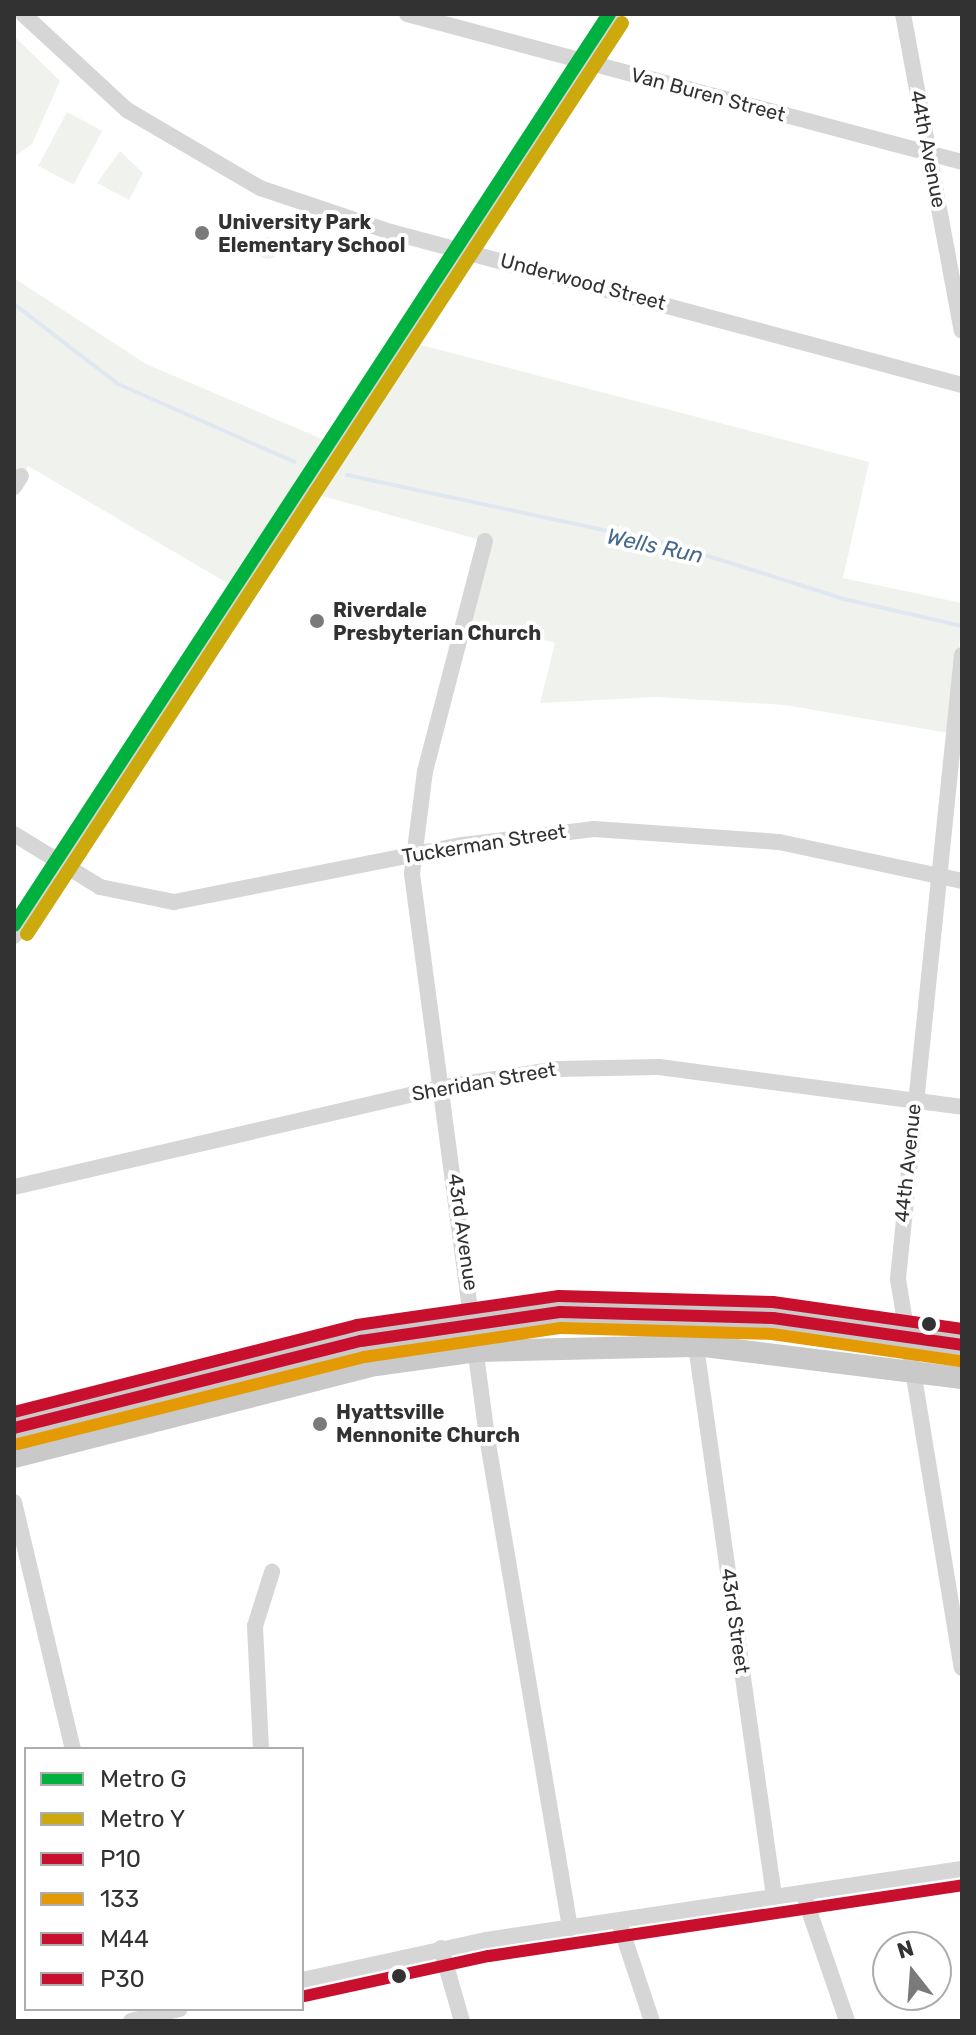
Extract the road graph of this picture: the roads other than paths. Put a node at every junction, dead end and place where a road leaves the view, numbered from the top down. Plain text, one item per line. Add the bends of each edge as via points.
1 (23, 14) edge
2 (407, 14) edge
3 (614, 14) edge
4 (903, 14) edge
5 (583, 61) junction
6 (928, 154) junction
7 (962, 162) edge
8 (461, 249) junction
9 (962, 331) edge
10 (962, 385) edge
11 (485, 541) dead end
12 (962, 655) edge
13 (14, 834) edge
14 (411, 855) junction
15 (61, 865) junction
16 (939, 876) junction
17 (962, 881) edge
18 (14, 936) edge
19 (439, 1088) junction
20 (914, 1102) junction
21 (962, 1107) edge
22 (14, 1187) edge
23 (474, 1321) junction
24 (903, 1339) junction
25 (962, 1345) edge
26 (696, 1346) junction
27 (477, 1351) junction
28 (910, 1374) junction
29 (962, 1378) edge
30 (14, 1428) edge
31 (14, 1457) edge
32 (14, 1502) edge
33 (272, 1572) dead end
34 (961, 1665) edge
35 (73, 1747) edge
36 (261, 1747) edge
37 (962, 1869) edge
38 (803, 1893) junction
39 (774, 1896) junction
40 (619, 1922) junction
41 (570, 1928) junction
42 (441, 1948) junction
43 (304, 1980) edge
44 (171, 2011) edge
45 (131, 2021) edge
46 (462, 2021) edge
47 (652, 2021) edge
48 (847, 2021) edge

1 - 8 street, Underwood Street via 103,92 222,169 327,213
2 - 5 street, Van Buren Street
3 - 5 street
4 - 6 street, 44th Avenue
5 - 6 street, Van Buren Street
5 - 8 street
6 - 7 street, Van Buren Street
6 - 9 street, 44th Avenue
8 - 10 street, Underwood Street
8 - 15 street
11 - 14 street, 43rd Avenue
12 - 16 street, 44th Avenue
13 - 15 street, Tuckerman Street
14 - 15 street, Tuckerman Street via 174,902 112,892
14 - 16 street, Tuckerman Street via 562,831 671,831 779,842
14 - 19 street, 43rd Avenue
15 - 18 street
16 - 17 street, Tuckerman Street
16 - 20 street, 44th Avenue
19 - 20 street, Sheridan Street via 627,1065
19 - 22 street, Sheridan Street
19 - 23 street, 43rd Avenue
20 - 21 street, Sheridan Street
20 - 24 street, 44th Avenue via 898,1279
23 - 24 main road via 681,1311
23 - 27 street, 43rd Avenue
23 - 30 main road via 361,1341
24 - 25 main road
24 - 28 street, 44th Avenue
26 - 27 main road
26 - 28 main road
26 - 39 street, 43rd Street
27 - 31 main road via 376,1365
27 - 41 street, 43rd Avenue
28 - 29 main road
28 - 34 street, 44th Avenue
32 - 35 street
33 - 36 street via 255,1626
37 - 38 street
38 - 39 street
38 - 48 street
39 - 40 street
40 - 41 street
40 - 47 street
41 - 42 street
42 - 43 street
42 - 46 street
44 - 45 street

